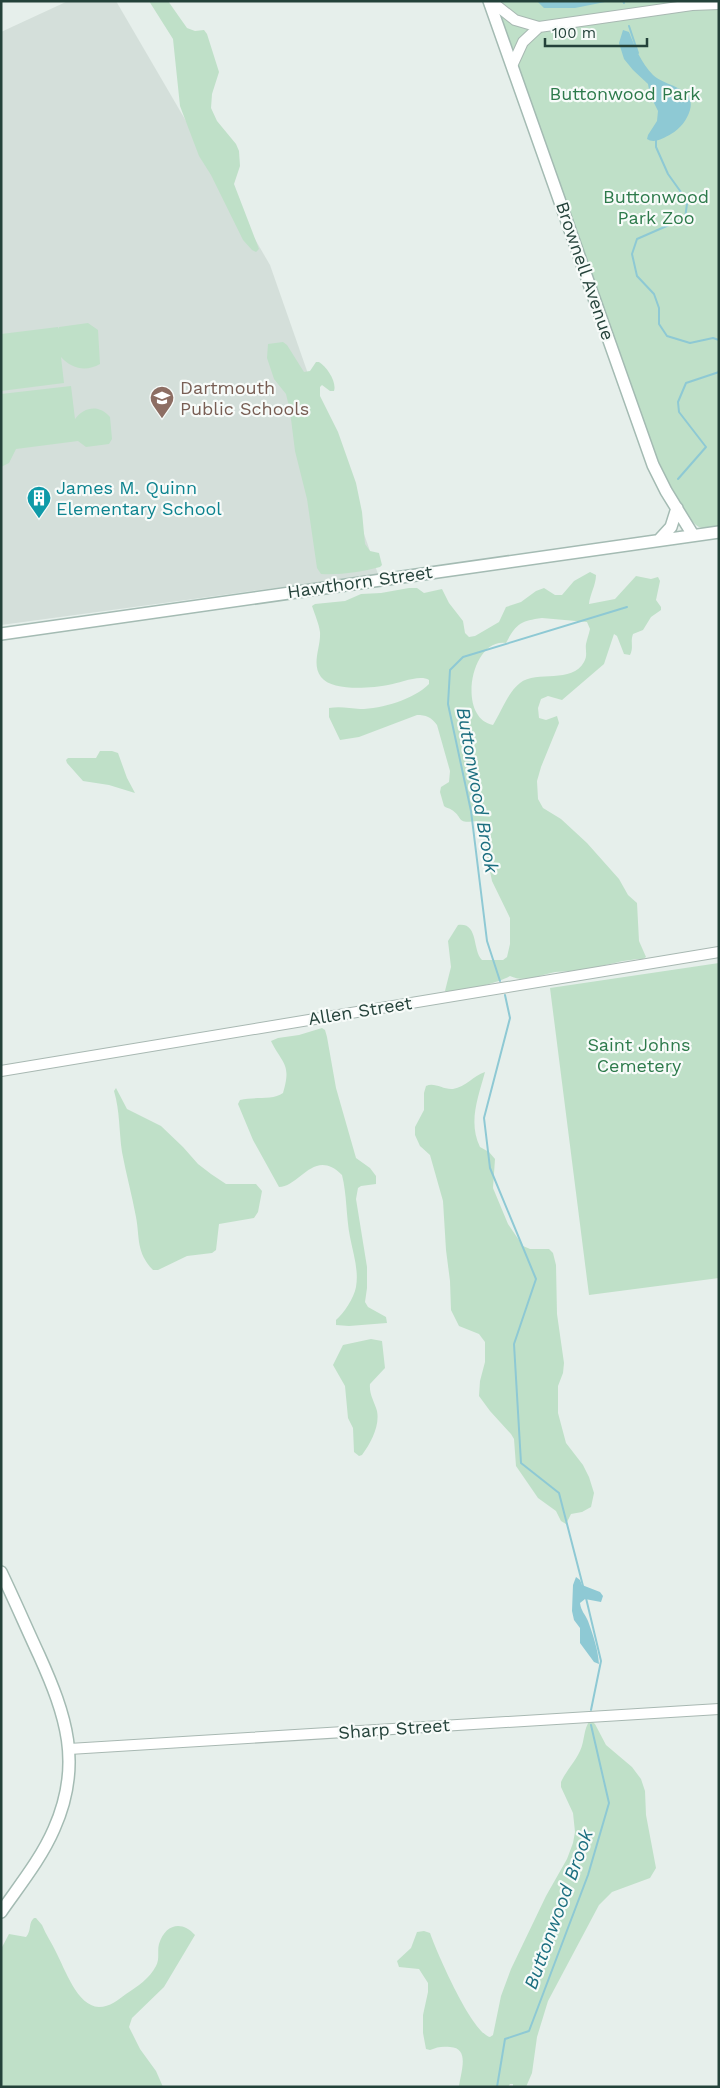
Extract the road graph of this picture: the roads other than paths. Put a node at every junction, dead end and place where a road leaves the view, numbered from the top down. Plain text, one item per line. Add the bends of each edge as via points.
1 (490, 1) edge
2 (719, 4) edge
3 (539, 27) junction
4 (512, 66) junction
5 (676, 508) junction
6 (719, 532) edge
7 (693, 535) junction
8 (660, 539) junction
9 (1, 634) edge
10 (719, 952) edge
11 (1, 1071) edge
12 (1, 1572) edge
13 (719, 1709) edge
14 (69, 1749) junction
15 (1, 1912) edge

1 - 3 street via 515,20
1 - 4 main road, Brownell Avenue
2 - 3 street
3 - 4 street via 523,42
4 - 5 main road, Brownell Avenue via 649,454
5 - 7 main road, Brownell Avenue
5 - 8 main road via 671,527
6 - 7 main road, Hawthorn Street
7 - 8 main road, Hawthorn Street
8 - 9 main road, Hawthorn Street
10 - 11 street, Allen Street
12 - 14 main road via 57,1697
13 - 14 street, Sharp Street
14 - 15 main road via 65,1793 57,1821 45,1846

